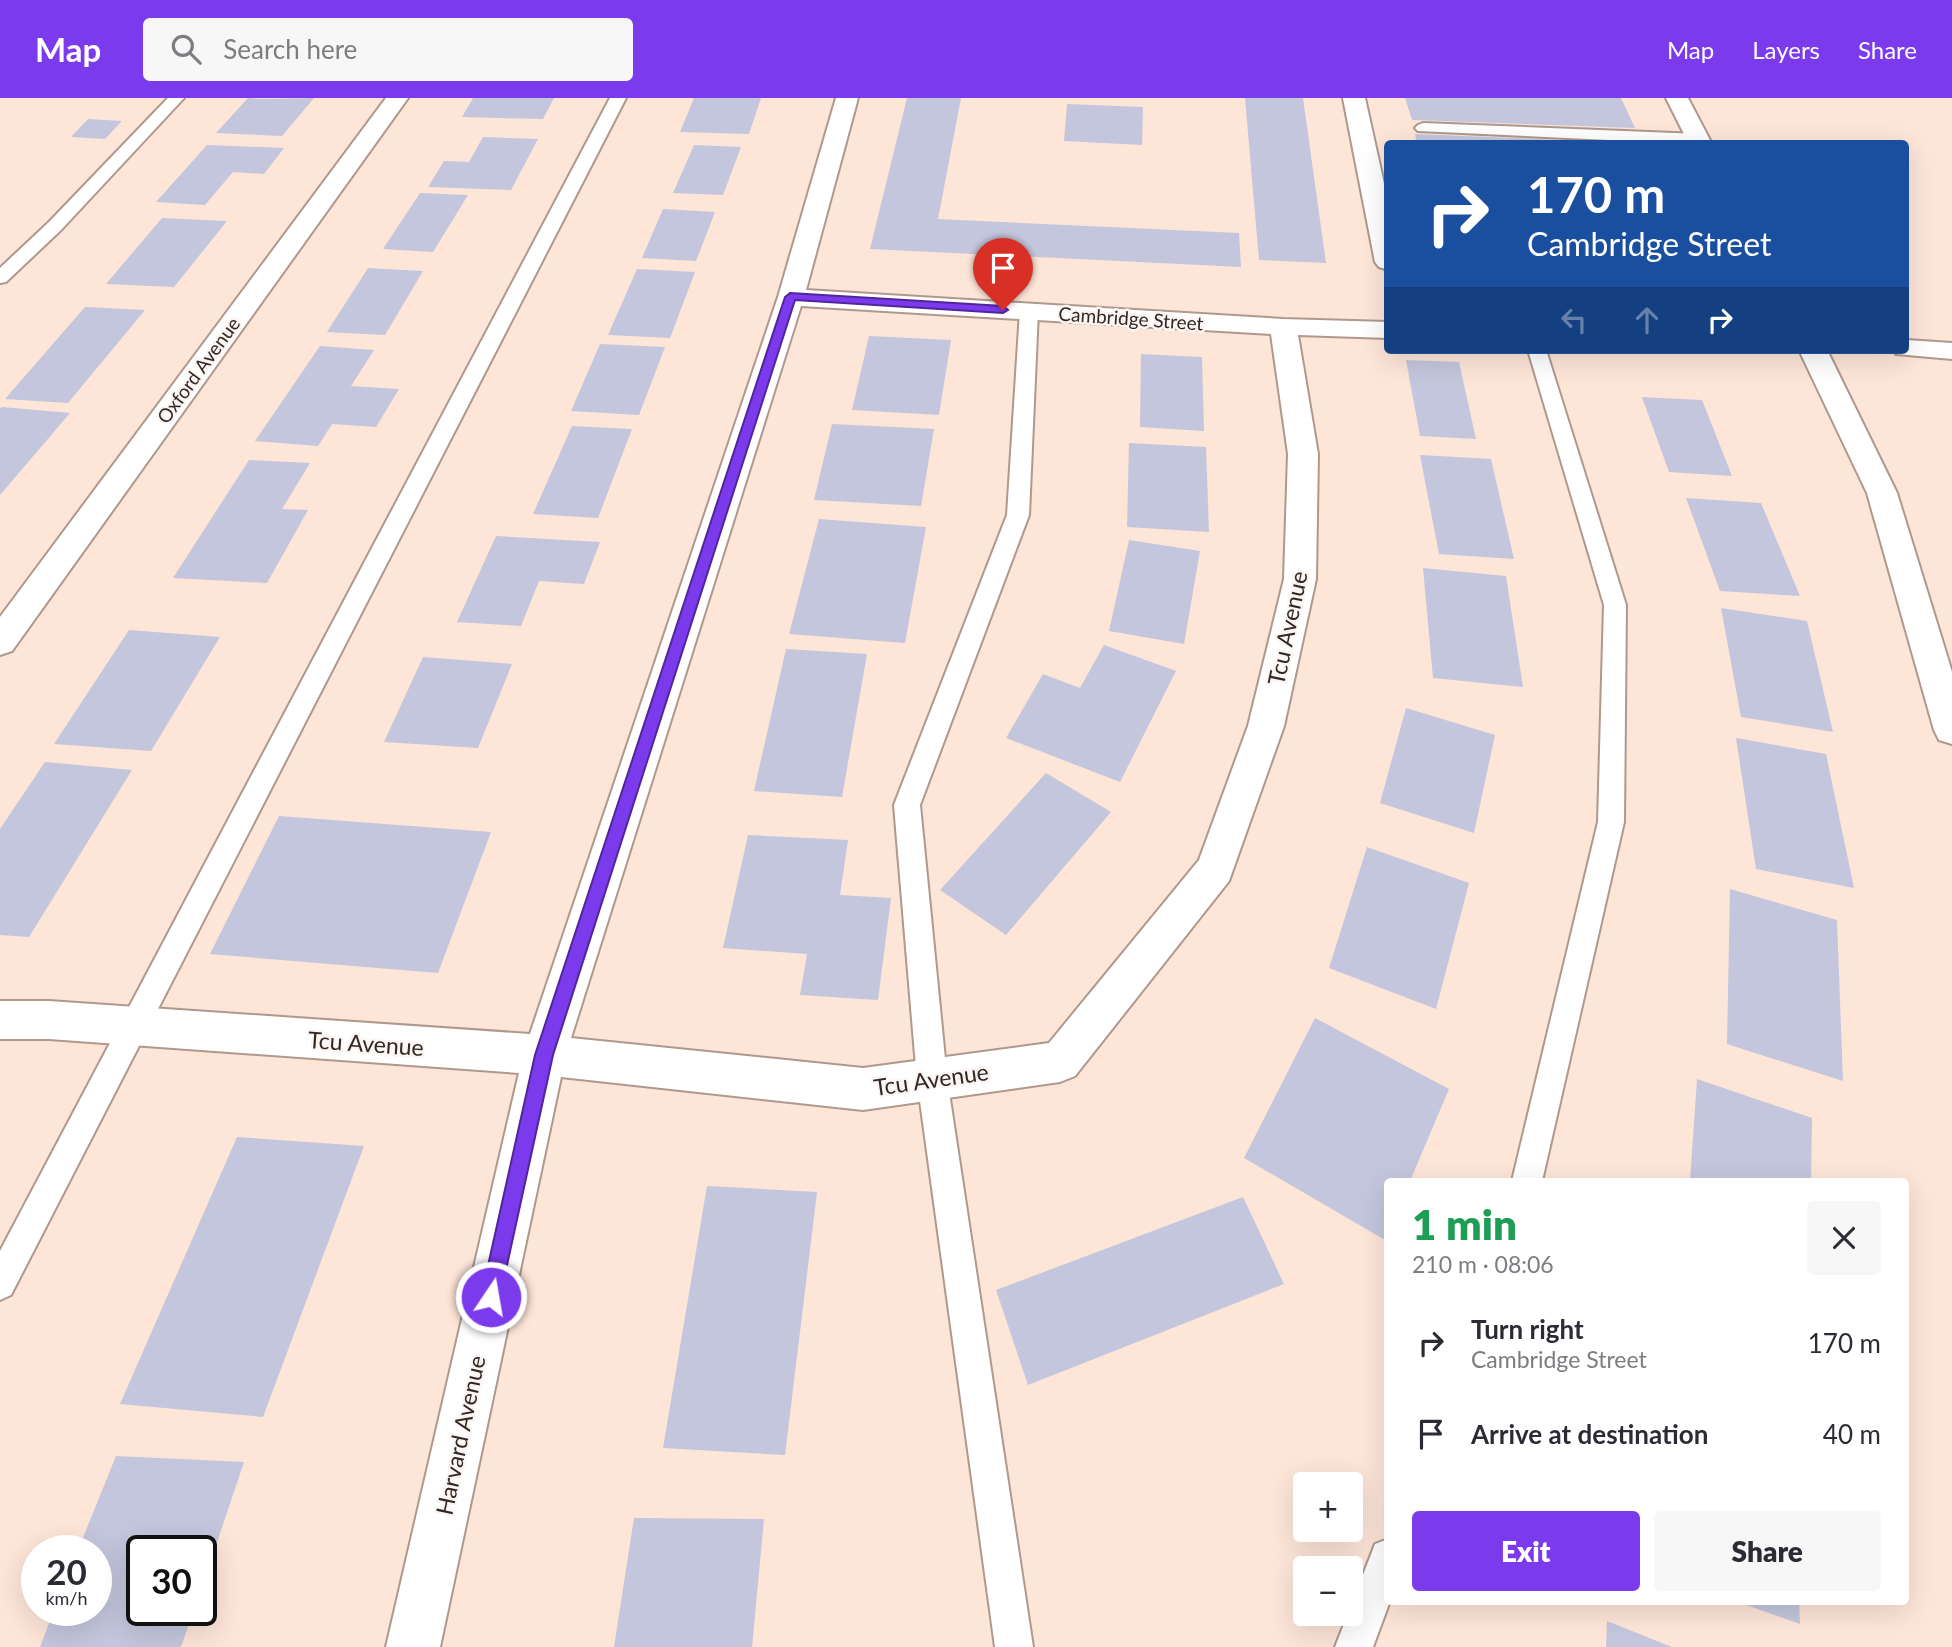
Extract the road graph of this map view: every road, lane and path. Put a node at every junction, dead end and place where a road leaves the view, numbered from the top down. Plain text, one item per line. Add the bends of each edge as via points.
1 (177, 98) edge
2 (397, 98) edge
3 (618, 98) edge
4 (847, 98) edge
5 (1354, 98) edge
6 (1677, 98) edge
7 (1423, 128) dead end
8 (1679, 140) edge
9 (1699, 140) edge
10 (1384, 242) edge
11 (0, 278) edge
12 (790, 297) junction
13 (1030, 311) junction
14 (1283, 327) junction
15 (1384, 330) edge
16 (1909, 348) edge
17 (1952, 351) edge
18 (1538, 354) edge
19 (1815, 354) edge
20 (0, 642) edge
21 (1952, 730) edge
22 (0, 1020) edge
23 (133, 1026) junction
24 (544, 1055) junction
25 (932, 1079) junction
26 (1528, 1178) edge
27 (0, 1284) edge
28 (1384, 1568) edge
29 (413, 1647) edge
30 (1014, 1647) edge
31 (1354, 1647) edge

1 - 11 lane
2 - 20 street, Oxford Avenue
3 - 23 lane
4 - 12 street, Harvard Avenue
5 - 10 street
6 - 9 street
7 - 8 lane
12 - 13 street, Cambridge Street
12 - 24 street, Harvard Avenue
13 - 14 street, Cambridge Street
13 - 25 lane via 1018,514 907,805
14 - 15 street, Cambridge Street
14 - 25 street, Tcu Avenue via 1303,454 1300,579 1266,726 1215,869 1060,1062
16 - 17 street
18 - 26 lane via 1615,605 1611,822
19 - 21 street via 1882,493
22 - 23 street, Tcu Avenue
23 - 24 street, Tcu Avenue
23 - 27 lane
24 - 25 street, Tcu Avenue via 863,1089
24 - 29 street, Harvard Avenue
25 - 30 lane
28 - 31 lane

